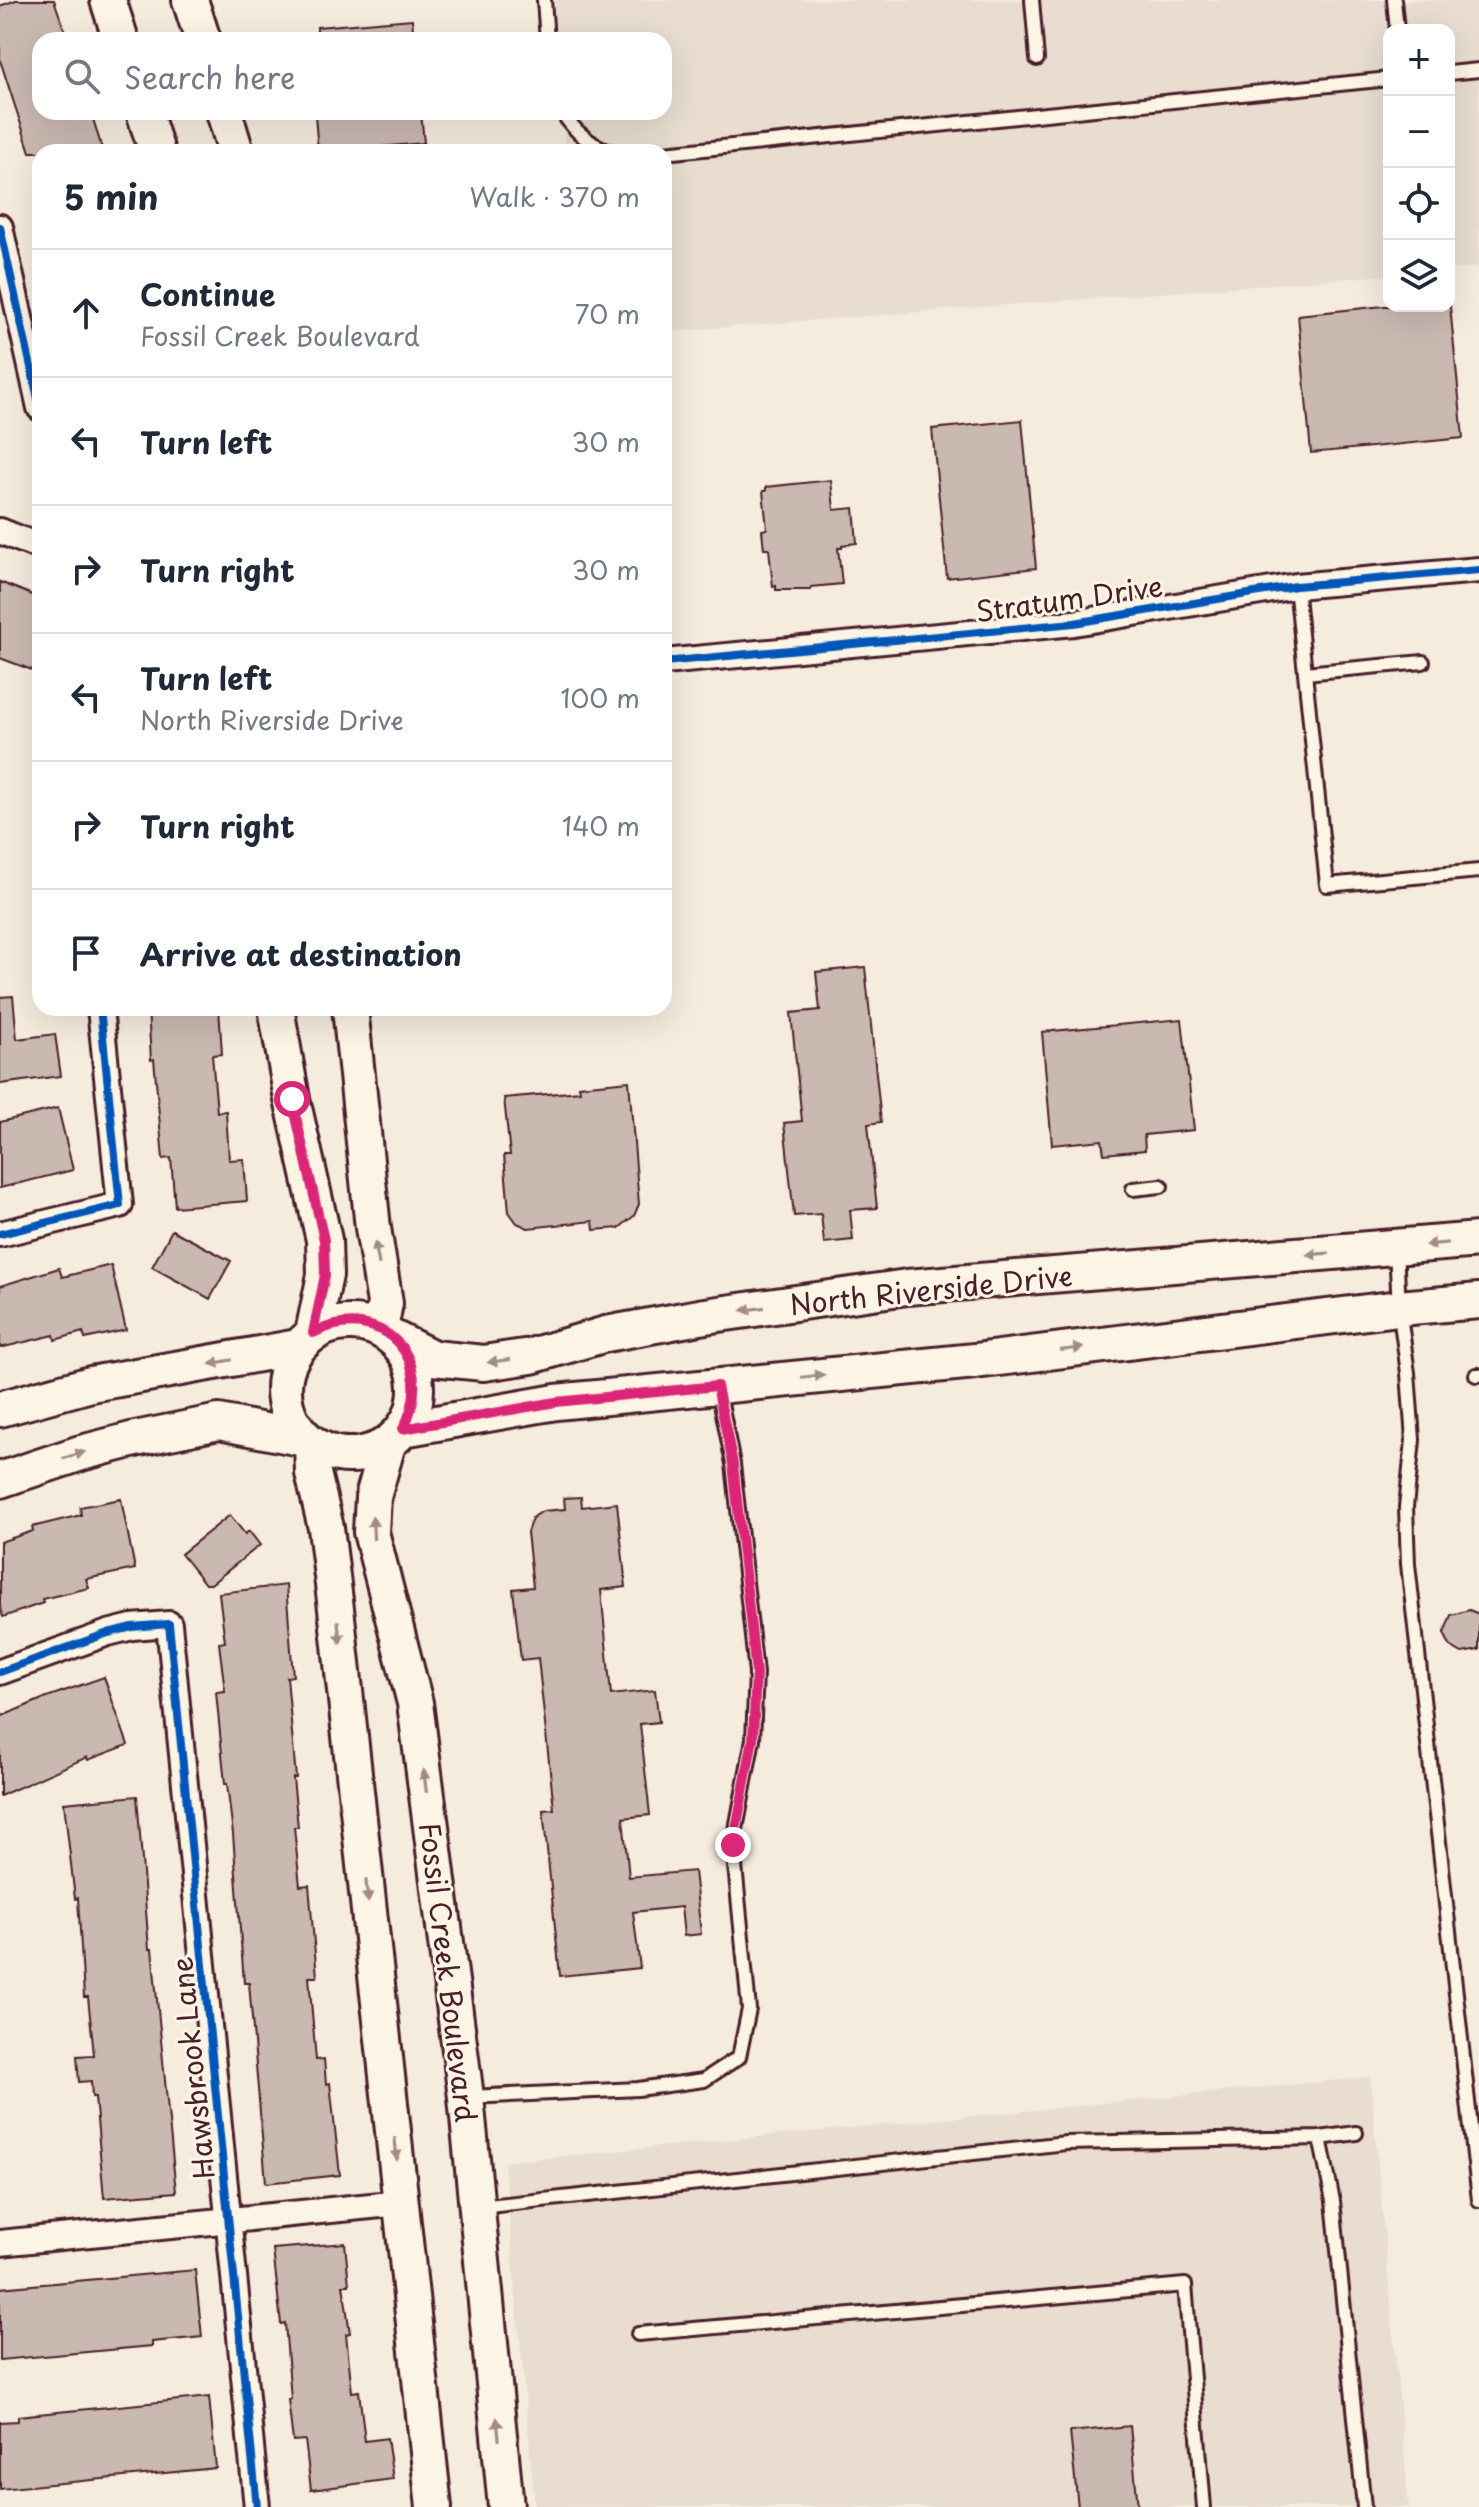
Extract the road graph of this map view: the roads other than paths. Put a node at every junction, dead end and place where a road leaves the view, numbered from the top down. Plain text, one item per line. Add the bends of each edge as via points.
1 (108, 0) edge
2 (190, 0) edge
3 (544, 0) edge
4 (1032, 0) edge
5 (1394, 0) edge
6 (1396, 24) edge
7 (118, 32) edge
8 (200, 32) edge
9 (546, 32) edge
10 (1037, 59) dead end
11 (1479, 70) edge
12 (1455, 72) edge
13 (1383, 80) edge
14 (147, 120) edge
15 (226, 120) edge
16 (568, 120) edge
17 (154, 144) edge
18 (234, 144) edge
19 (594, 144) edge
20 (672, 152) edge
21 (0, 227) edge
22 (32, 372) edge
23 (0, 531) edge
24 (32, 544) edge
25 (1479, 570) edge
26 (1296, 586) junction
27 (672, 661) edge
28 (1423, 662) dead end
29 (1305, 673) junction
30 (1479, 871) edge
31 (101, 1016) edge
32 (277, 1016) edge
33 (351, 1016) edge
34 (1161, 1186) dead end
35 (1133, 1189) dead end
36 (0, 1234) edge
37 (1479, 1240) edge
38 (1396, 1248) junction
39 (1479, 1301) edge
40 (1399, 1308) junction
41 (386, 1334) junction
42 (305, 1340) junction
43 (717, 1386) junction
44 (0, 1409) edge
45 (396, 1436) junction
46 (309, 1442) junction
47 (0, 1480) edge
48 (0, 1672) edge
49 (466, 2097) junction
50 (1356, 2133) dead end
51 (1320, 2138) junction
52 (1479, 2200) edge
53 (401, 2203) junction
54 (476, 2207) junction
55 (230, 2220) junction
56 (0, 2243) edge
57 (638, 2334) dead end
58 (257, 2507) edge
59 (434, 2507) edge
60 (506, 2507) edge
61 (1204, 2507) edge
62 (1364, 2507) edge

1 - 7 main road
2 - 8 main road
3 - 9 lane
4 - 10 lane
5 - 6 lane
11 - 12 lane
13 - 20 lane
14 - 17 main road
15 - 18 main road
16 - 19 lane
21 - 22 street
23 - 24 street
25 - 26 street, Stratum Drive
26 - 27 street, Stratum Drive via 1074,623
26 - 29 lane
28 - 29 lane
29 - 30 lane via 1327,885
31 - 36 street via 120,1205
32 - 42 main road via 324,1240 325,1275
41 -> 33 main road
34 - 35 lane
37 -> 38 main road, North Riverside Drive
38 - 40 lane
38 -> 41 main road, North Riverside Drive via 907,1287 705,1316 484,1363 433,1358
39 - 40 main road
43 -> 40 main road via 975,1361
40 - 52 lane via 1413,1440 1406,1507 1408,1564
41 - 42 main road via 364,1323 346,1322 329,1325
41 - 45 main road via 406,1353 416,1391 412,1411
42 -> 44 main road via 91,1384
42 - 46 main road via 287,1365 283,1384 292,1423
43 - 45 main road via 556,1402
43 - 49 lane via 733,1464 756,1673 753,1739 733,1845 749,2009 739,2057 704,2080 638,2089
45 - 46 main road via 358,1455 327,1452
49 -> 45 main road, Fossil Creek Boulevard via 415,1703 371,1532 373,1497
47 -> 46 main road via 108,1446 219,1422
46 -> 53 main road via 337,1617
48 - 55 street, Hawsbrook Lane via 108,1633 169,1624
49 - 54 main road, Fossil Creek Boulevard
50 - 51 lane
51 - 54 lane via 1066,2143
51 - 62 lane via 1333,2201
53 - 55 street
53 - 59 main road
60 -> 54 main road, Fossil Creek Boulevard
55 - 56 street
55 - 58 street, Hawsbrook Lane
57 - 61 lane via 1185,2285

